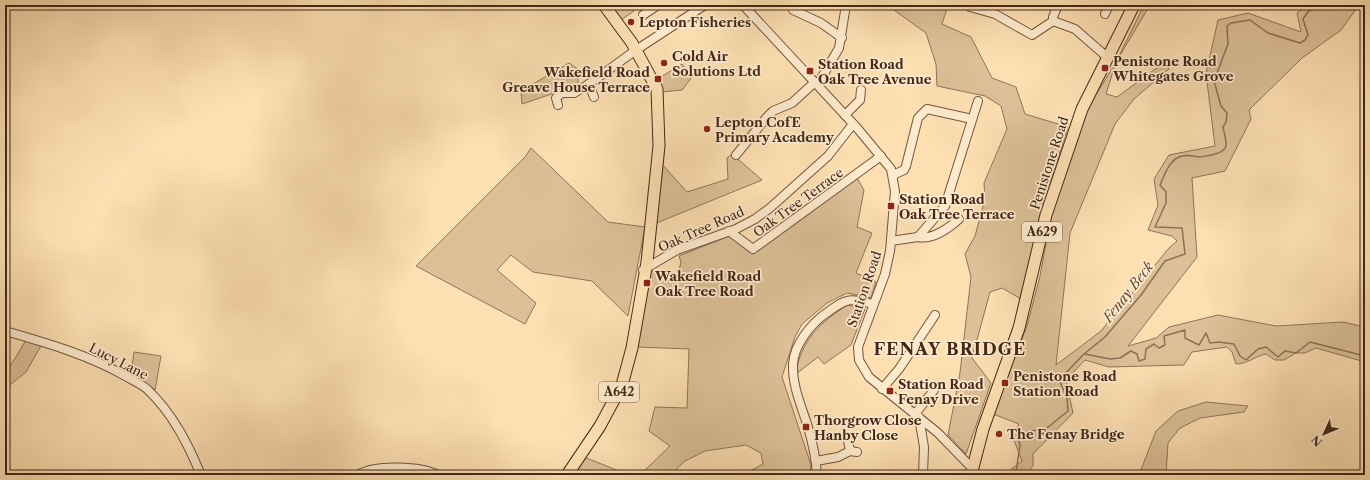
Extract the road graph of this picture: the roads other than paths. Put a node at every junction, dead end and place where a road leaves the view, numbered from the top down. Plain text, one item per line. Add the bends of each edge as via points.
1 (598, 5) edge
2 (604, 5) edge
3 (658, 5) edge
4 (706, 5) edge
5 (743, 5) edge
6 (846, 5) edge
7 (1058, 5) edge
8 (1109, 5) edge
9 (1134, 5) edge
10 (970, 7) dead end
11 (793, 10) dead end
12 (1105, 14) dead end
13 (643, 15) dead end
14 (1053, 21) junction
15 (842, 38) junction
16 (634, 47) junction
17 (1107, 57) junction
18 (817, 83) junction
19 (590, 84) junction
20 (861, 90) dead end
21 (594, 97) dead end
22 (978, 101) dead end
23 (558, 105) dead end
24 (845, 114) junction
25 (972, 119) junction
26 (853, 124) junction
27 (736, 156) dead end
28 (881, 156) junction
29 (893, 175) junction
30 (959, 219) dead end
31 (729, 231) junction
32 (918, 237) junction
33 (891, 241) junction
34 (643, 270) junction
35 (873, 304) junction
36 (935, 315) dead end
37 (5, 331) edge
38 (882, 389) junction
39 (934, 390) dead end
40 (917, 416) junction
41 (848, 441) dead end
42 (816, 461) junction
43 (972, 471) edge
44 (201, 475) edge
45 (358, 475) edge
46 (438, 475) edge
47 (568, 475) edge
48 (817, 475) edge
49 (923, 475) edge

1 - 16 highway, A642
2 - 16 highway, A642
3 - 13 street
4 - 16 street
5 - 18 street, Station Road
6 - 15 street
7 - 14 street via 1052,17
8 - 12 street
9 - 17 highway, Penistone Road / A629
10 - 14 street via 995,14 1032,35
11 - 15 street via 820,23
14 - 17 street via 1075,29
15 - 18 street via 839,48
16 - 19 street
16 - 34 highway, A642 via 657,89 659,146 647,262
17 - 43 highway, Penistone Road / A629 via 1082,109 1046,215 1019,328 983,429
18 - 24 street, Station Road
18 - 27 street via 792,103 773,111
19 - 21 street
19 - 23 street via 574,93 558,95
20 - 24 street via 860,100
22 - 25 street
24 - 26 street, Station Road
25 - 29 street via 927,109 918,118 906,166 901,172
25 - 32 street via 945,206
26 - 28 street, Station Road
26 - 31 street, Oak Tree Road via 828,156 770,208 755,219
28 - 29 street, Station Road
28 - 31 street, Oak Tree Terrace via 753,249
29 - 33 street, Station Road via 896,191
30 - 32 street via 930,236
31 - 34 street, Oak Tree Road via 677,250
32 - 33 street
33 - 35 street, Station Road via 888,264
34 - 47 highway, A642 via 632,348 622,385 600,426
35 - 38 street, Station Road via 857,354 864,372
35 - 42 street via 847,300 819,319 799,346 793,363 795,388
36 - 38 street via 900,370
37 - 44 street, Lucy Lane via 63,347 119,372 147,389 168,413 189,446
38 - 40 street, Station Road
39 - 40 street
40 - 43 street, Station Road via 938,433
40 - 49 street via 924,447
41 - 42 street via 854,451 838,458
42 - 48 street
45 - 46 street via 387,468 419,470

